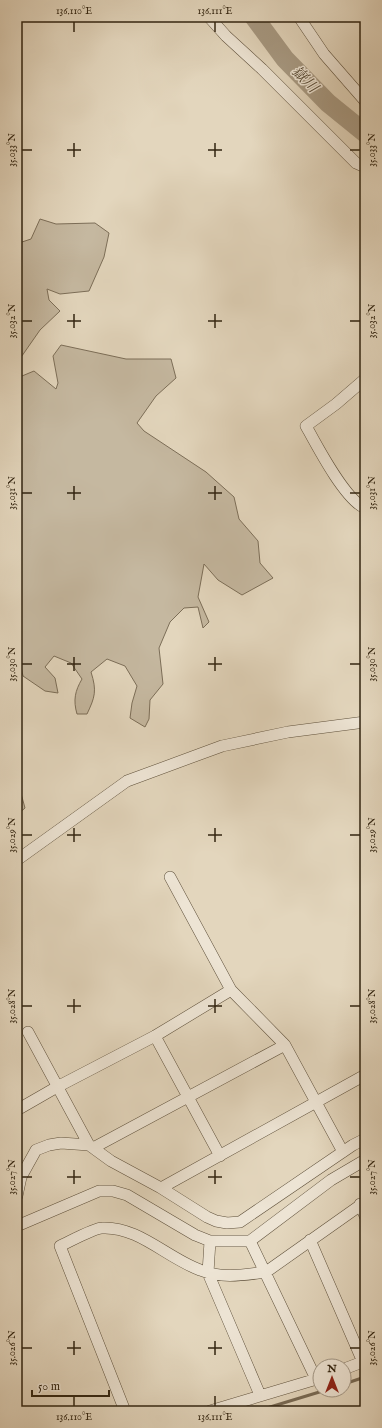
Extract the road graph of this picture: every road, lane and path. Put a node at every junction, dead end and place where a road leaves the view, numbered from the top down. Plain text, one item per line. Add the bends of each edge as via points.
1 (209, 17) edge
2 (299, 17) edge
3 (365, 101) edge
4 (365, 167) edge
5 (365, 379) edge
6 (365, 508) edge
7 (365, 722) edge
8 (17, 860) edge
9 (170, 876) dead end
10 (231, 990) junction
11 (28, 1032) dead end
12 (155, 1036) junction
13 (285, 1045) junction
14 (365, 1075) edge
15 (57, 1087) junction
16 (188, 1097) junction
17 (315, 1104) junction
18 (17, 1110) edge
19 (365, 1140) edge
20 (91, 1146) junction
21 (343, 1152) junction
22 (220, 1156) junction
23 (365, 1160) edge
24 (161, 1188) junction
25 (17, 1196) edge
26 (362, 1203) edge
27 (365, 1216) edge
28 (17, 1226) edge
29 (310, 1240) junction
30 (210, 1241) junction
31 (250, 1241) junction
32 (266, 1272) junction
33 (208, 1273) junction
34 (364, 1362) edge
35 (312, 1366) edge
36 (352, 1366) edge
37 (312, 1380) edge
38 (260, 1395) junction
39 (125, 1411) edge
40 (210, 1411) edge

1 - 4 street via 356,163
2 - 3 street via 324,54
5 - 6 street via 306,426 346,492
7 - 8 street via 288,732 222,746 127,781
9 - 10 street
10 - 12 street
10 - 13 street
11 - 15 street
12 - 15 street
12 - 16 street
13 - 16 street
13 - 17 street
14 - 17 street
15 - 18 street
15 - 20 street
16 - 20 street
16 - 22 street
17 - 21 street
17 - 22 street
19 - 21 street
20 - 24 street via 112,1161
20 - 25 street via 61,1144 36,1150 21,1177
21 - 24 street via 240,1222 216,1221
22 - 24 street
23 - 31 street via 331,1180
26 - 27 street
26 - 29 street
28 - 30 street via 99,1191 113,1191 127,1195 195,1235
29 - 32 street
29 - 34 street
30 - 31 street
30 - 33 street
31 - 32 street
32 - 33 street via 233,1277
32 - 35 street
33 - 38 street
33 - 39 street via 126,1230 101,1227 60,1246
34 - 36 street
37 - 38 street
38 - 40 street

